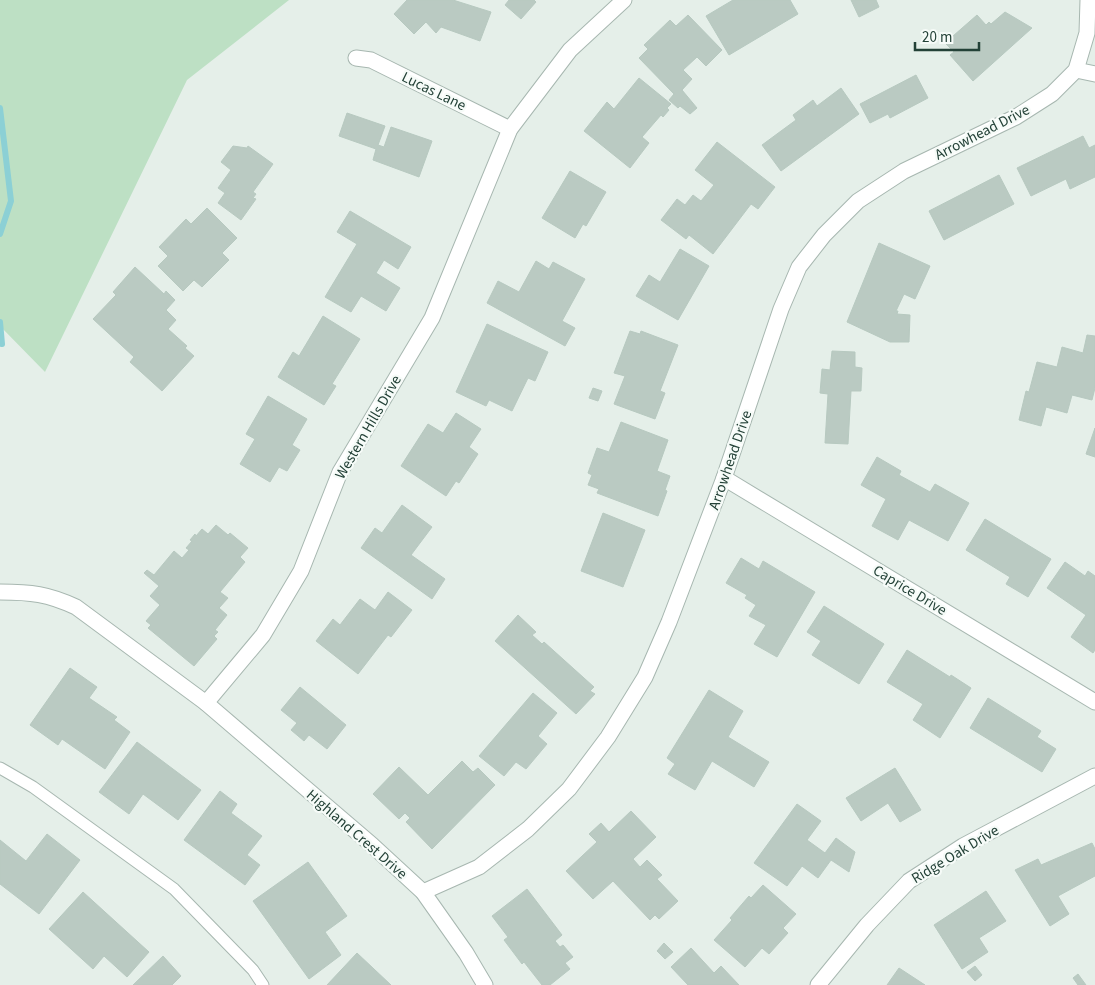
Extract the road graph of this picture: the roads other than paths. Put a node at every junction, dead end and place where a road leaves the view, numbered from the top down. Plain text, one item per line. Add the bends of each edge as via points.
1 (624, 0) edge
2 (1088, 0) edge
3 (356, 58) dead end
4 (1076, 70) junction
5 (1095, 74) edge
6 (510, 129) junction
7 (724, 478) junction
8 (0, 592) edge
9 (1095, 702) edge
10 (206, 704) junction
11 (0, 768) edge
12 (1095, 776) edge
13 (423, 892) junction
14 (263, 985) edge
15 (485, 985) edge
16 (818, 985) edge

1 - 6 street, Western Hills Drive via 570,50
2 - 4 street via 1087,33
3 - 6 street, Lucas Lane via 371,60
4 - 5 street
4 - 7 street, Arrowhead Drive via 1052,94 1016,118 904,171 858,201 824,235 799,267 781,309
6 - 10 street, Western Hills Drive via 432,318 340,472 301,571 263,635
7 - 9 street, Caprice Drive
7 - 13 street, Arrowhead Drive via 645,677 608,737 569,789 528,829 478,867
8 - 10 street via 28,592 54,597 76,608
10 - 13 street, Highland Crest Drive
11 - 14 lane via 33,787 174,889 253,970
12 - 16 street, Ridge Oak Drive via 963,846 909,881
13 - 15 street, Highland Crest Drive

